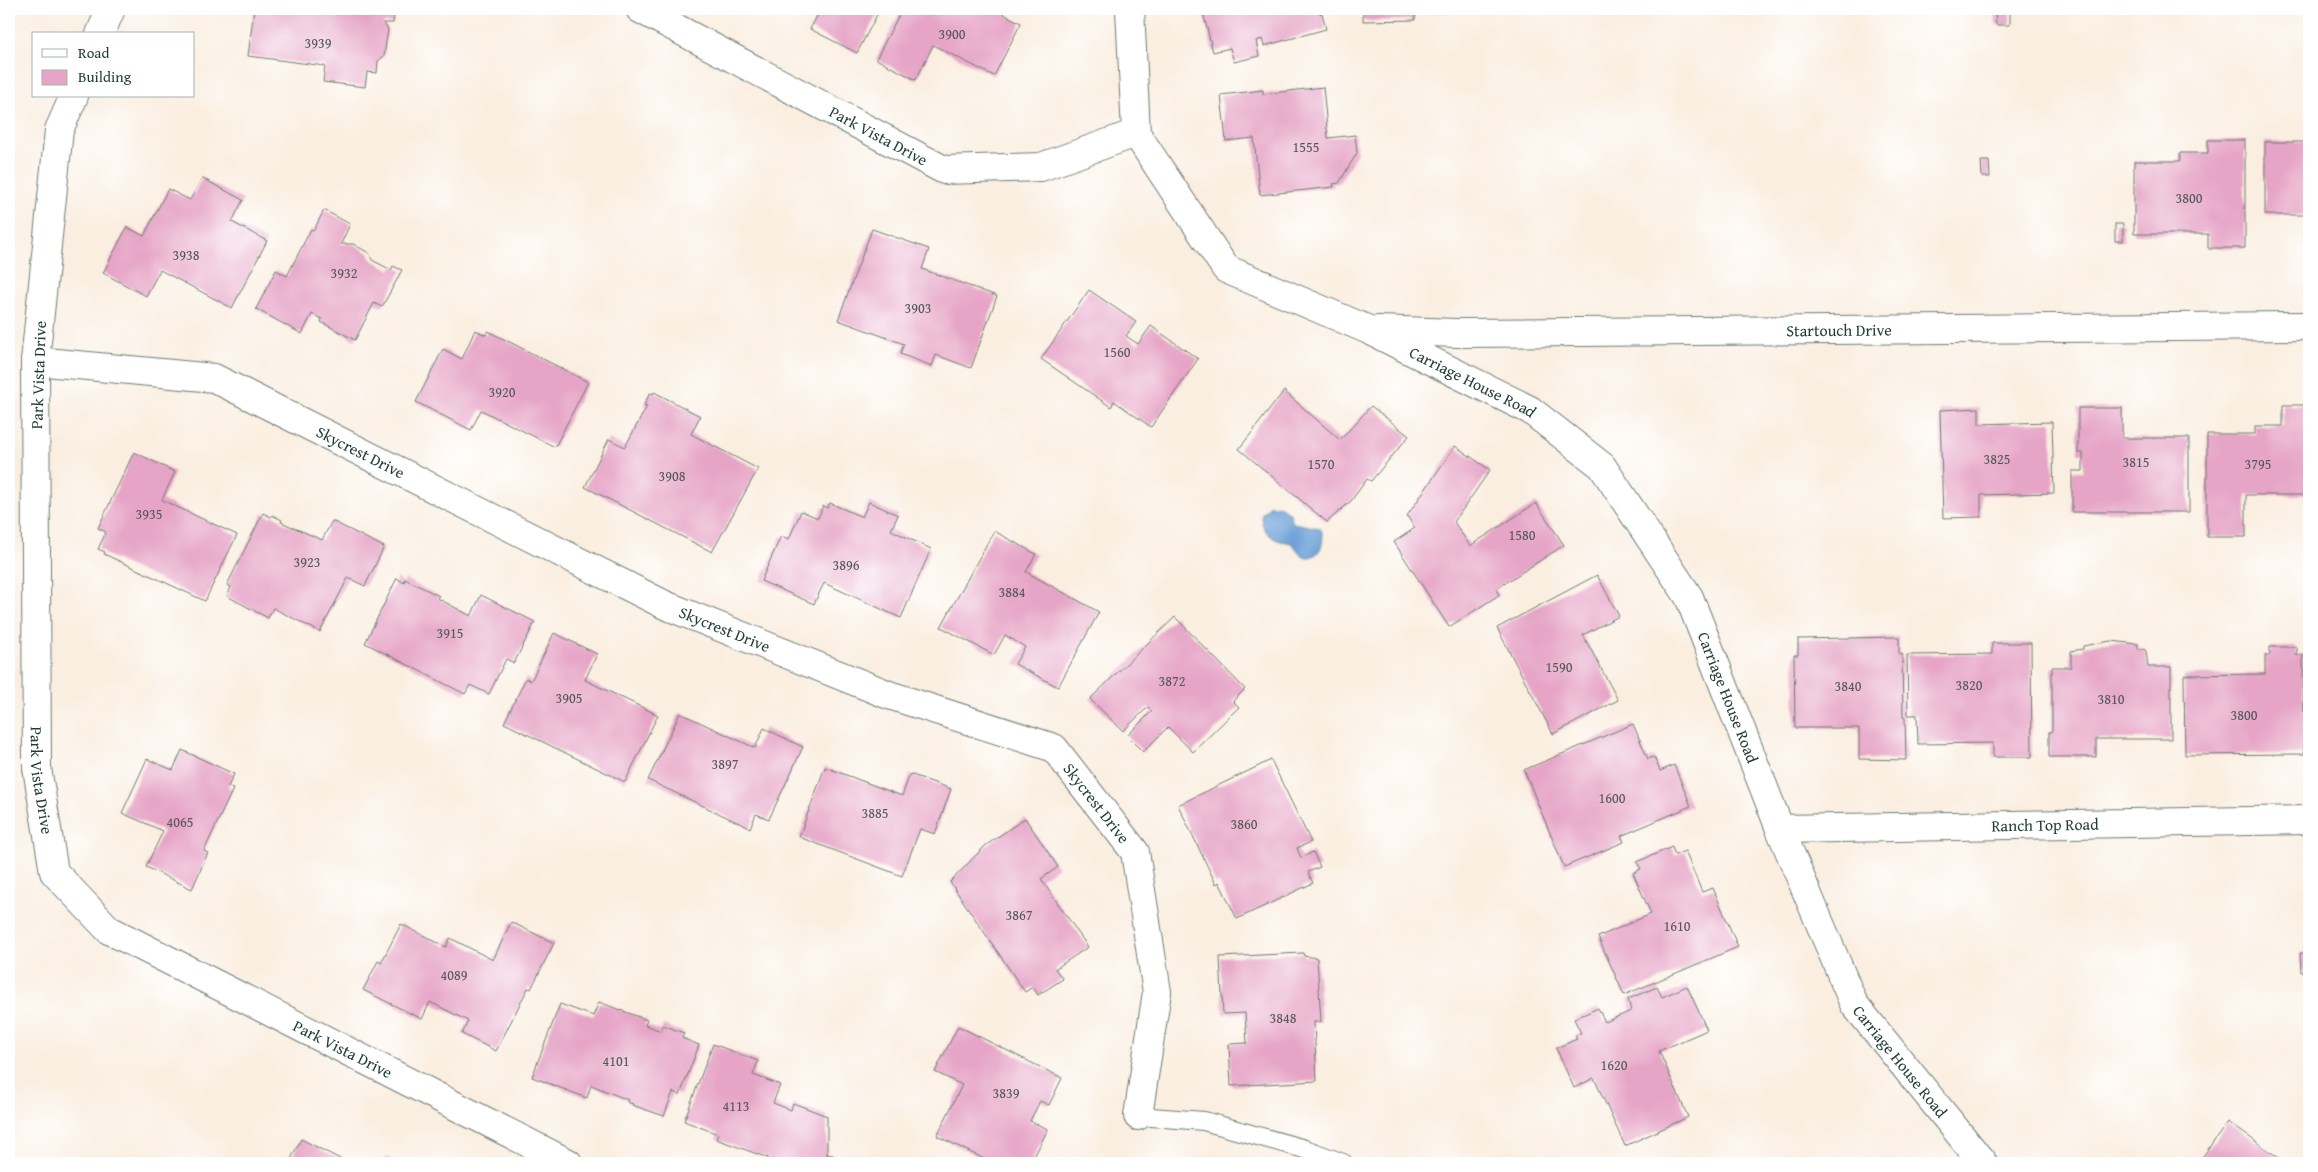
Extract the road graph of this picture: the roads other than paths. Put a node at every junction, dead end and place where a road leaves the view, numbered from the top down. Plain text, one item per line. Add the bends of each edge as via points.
1 (111, 9) edge
2 (640, 9) edge
3 (1130, 9) edge
4 (101, 32) edge
5 (73, 98) edge
6 (1136, 132) junction
7 (2309, 326) edge
8 (1369, 330) junction
9 (36, 361) junction
10 (2309, 820) edge
11 (1780, 829) junction
12 (1138, 1116) joint
13 (568, 1163) edge
14 (1343, 1163) edge
15 (1983, 1163) edge

1 - 4 street
2 - 6 street, Park Vista Drive via 944,170 1041,167
3 - 6 street
5 - 9 street, Park Vista Drive via 60,130
6 - 8 street, Carriage House Road via 1226,269
7 - 8 street, Startouch Drive via 1456,333
8 - 11 street, Carriage House Road via 1530,410 1602,466 1689,597
9 - 12 street, Skycrest Drive via 214,378 666,605 889,695 1054,748 1135,852 1156,992
9 - 13 street, Park Vista Drive via 36,768 54,872 109,930
10 - 11 street, Ranch Top Road
11 - 15 street, Carriage House Road via 1854,1004
12 - 14 lane via 1204,1121

